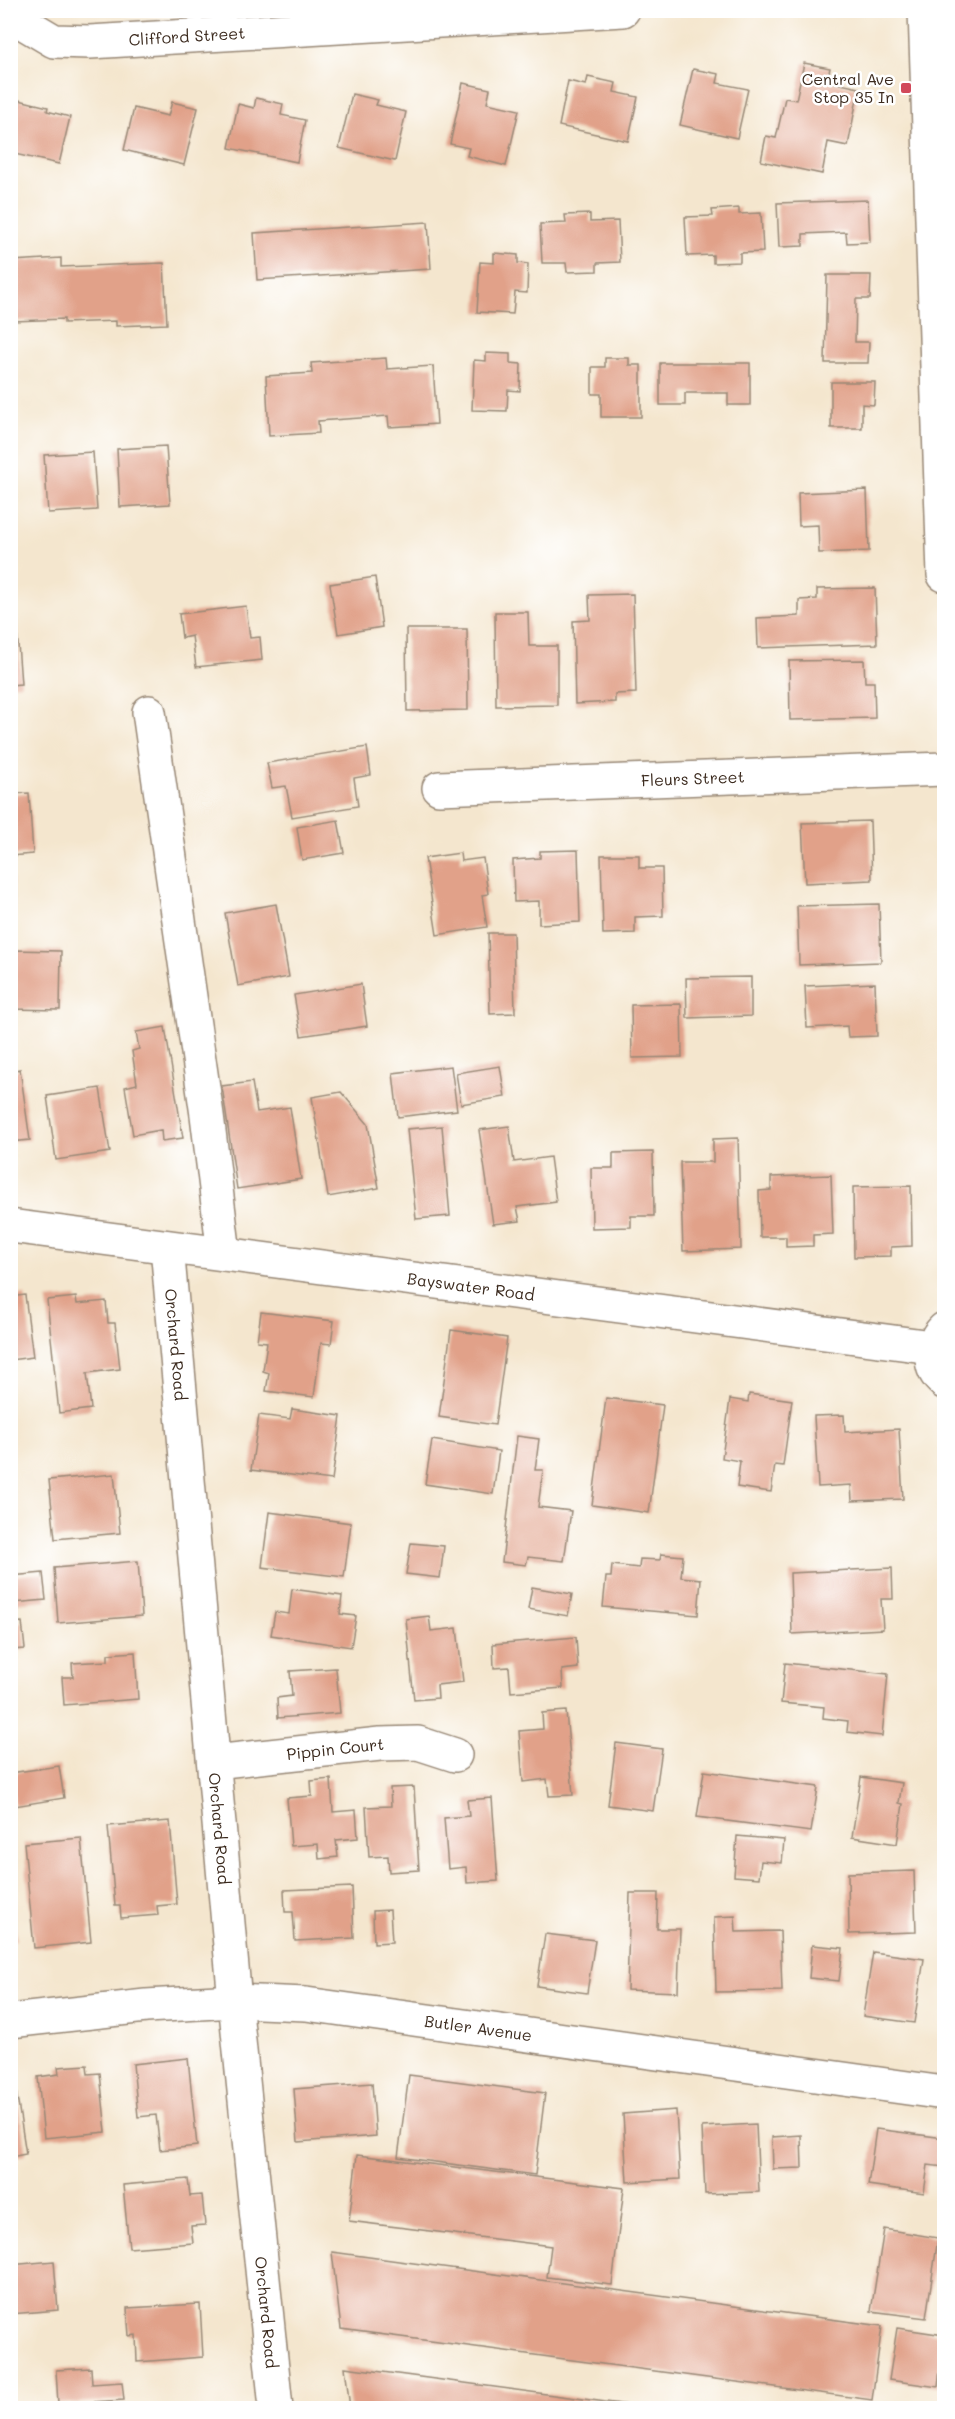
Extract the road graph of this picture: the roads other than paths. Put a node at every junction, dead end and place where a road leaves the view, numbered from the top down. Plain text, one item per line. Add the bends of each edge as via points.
1 (12, 10) edge
2 (623, 10) edge
3 (925, 10) edge
4 (945, 575) edge
5 (149, 712) dead end
6 (945, 769) edge
7 (439, 788) dead end
8 (10, 1226) edge
9 (167, 1247) junction
10 (224, 1254) junction
11 (938, 1337) edge
12 (945, 1382) edge
13 (455, 1755) dead end
14 (214, 1762) junction
15 (236, 2001) junction
16 (10, 2021) edge
17 (945, 2093) edge
18 (276, 2409) edge

1 - 2 street, Clifford Street via 22,22 54,41 90,42
3 - 4 street
5 - 10 street
6 - 7 street, Fleurs Street
8 - 9 street, Bayswater Road
9 - 10 street, Bayswater Road
9 - 14 street, Orchard Road
10 - 11 street, Bayswater Road
11 - 12 street via 932,1358 934,1369
13 - 14 street, Pippin Court via 418,1743 380,1744
14 - 15 street, Orchard Road
15 - 16 street, Butler Avenue
15 - 17 street, Butler Avenue via 306,2004
15 - 18 street, Orchard Road

